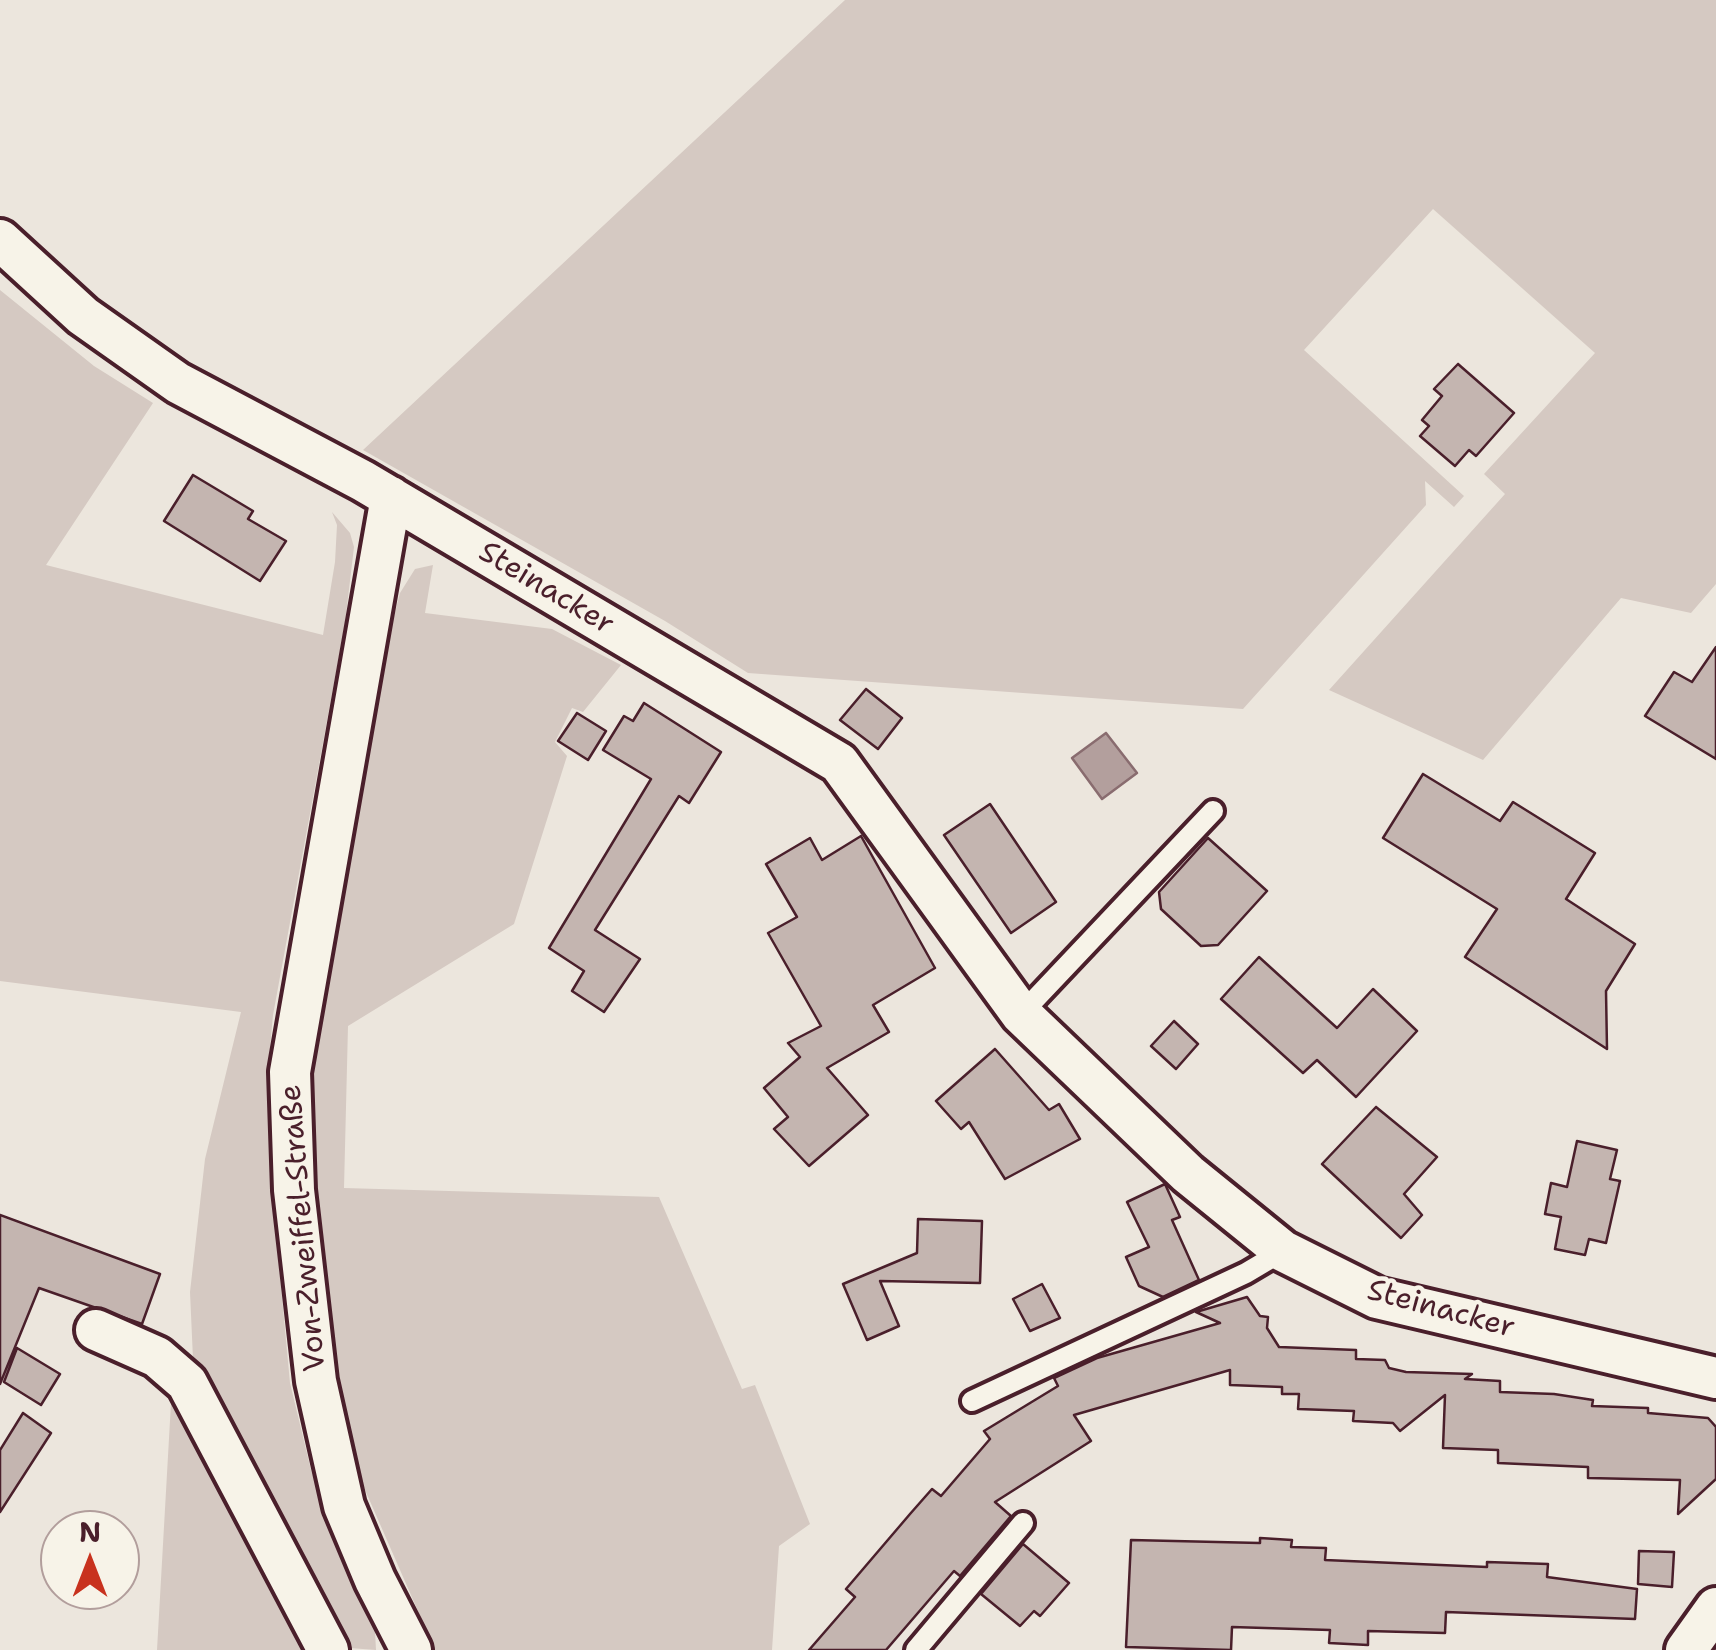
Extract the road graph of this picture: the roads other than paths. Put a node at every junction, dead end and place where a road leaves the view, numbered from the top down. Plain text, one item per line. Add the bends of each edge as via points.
1 (0, 240) edge
2 (391, 498) junction
3 (1213, 811) dead end
4 (1021, 1014) junction
5 (1283, 1251) junction
6 (96, 1330) dead end
7 (1716, 1378) edge
8 (972, 1401) dead end
9 (1023, 1523) dead end
10 (1716, 1608) edge
11 (328, 1650) edge
12 (411, 1650) edge
13 (916, 1650) edge
14 (1686, 1650) edge

1 - 2 street, Steinacker via 83,316 178,382
2 - 4 street, Steinacker via 840,764
2 - 12 street, Von-Zweiffel-Straße via 290,1072 294,1190 316,1382 344,1506
3 - 4 lane
4 - 5 street, Steinacker via 1188,1174
5 - 7 street, Steinacker via 1377,1298
5 - 8 lane
6 - 11 street via 157,1357 188,1383
9 - 13 lane
10 - 14 street

